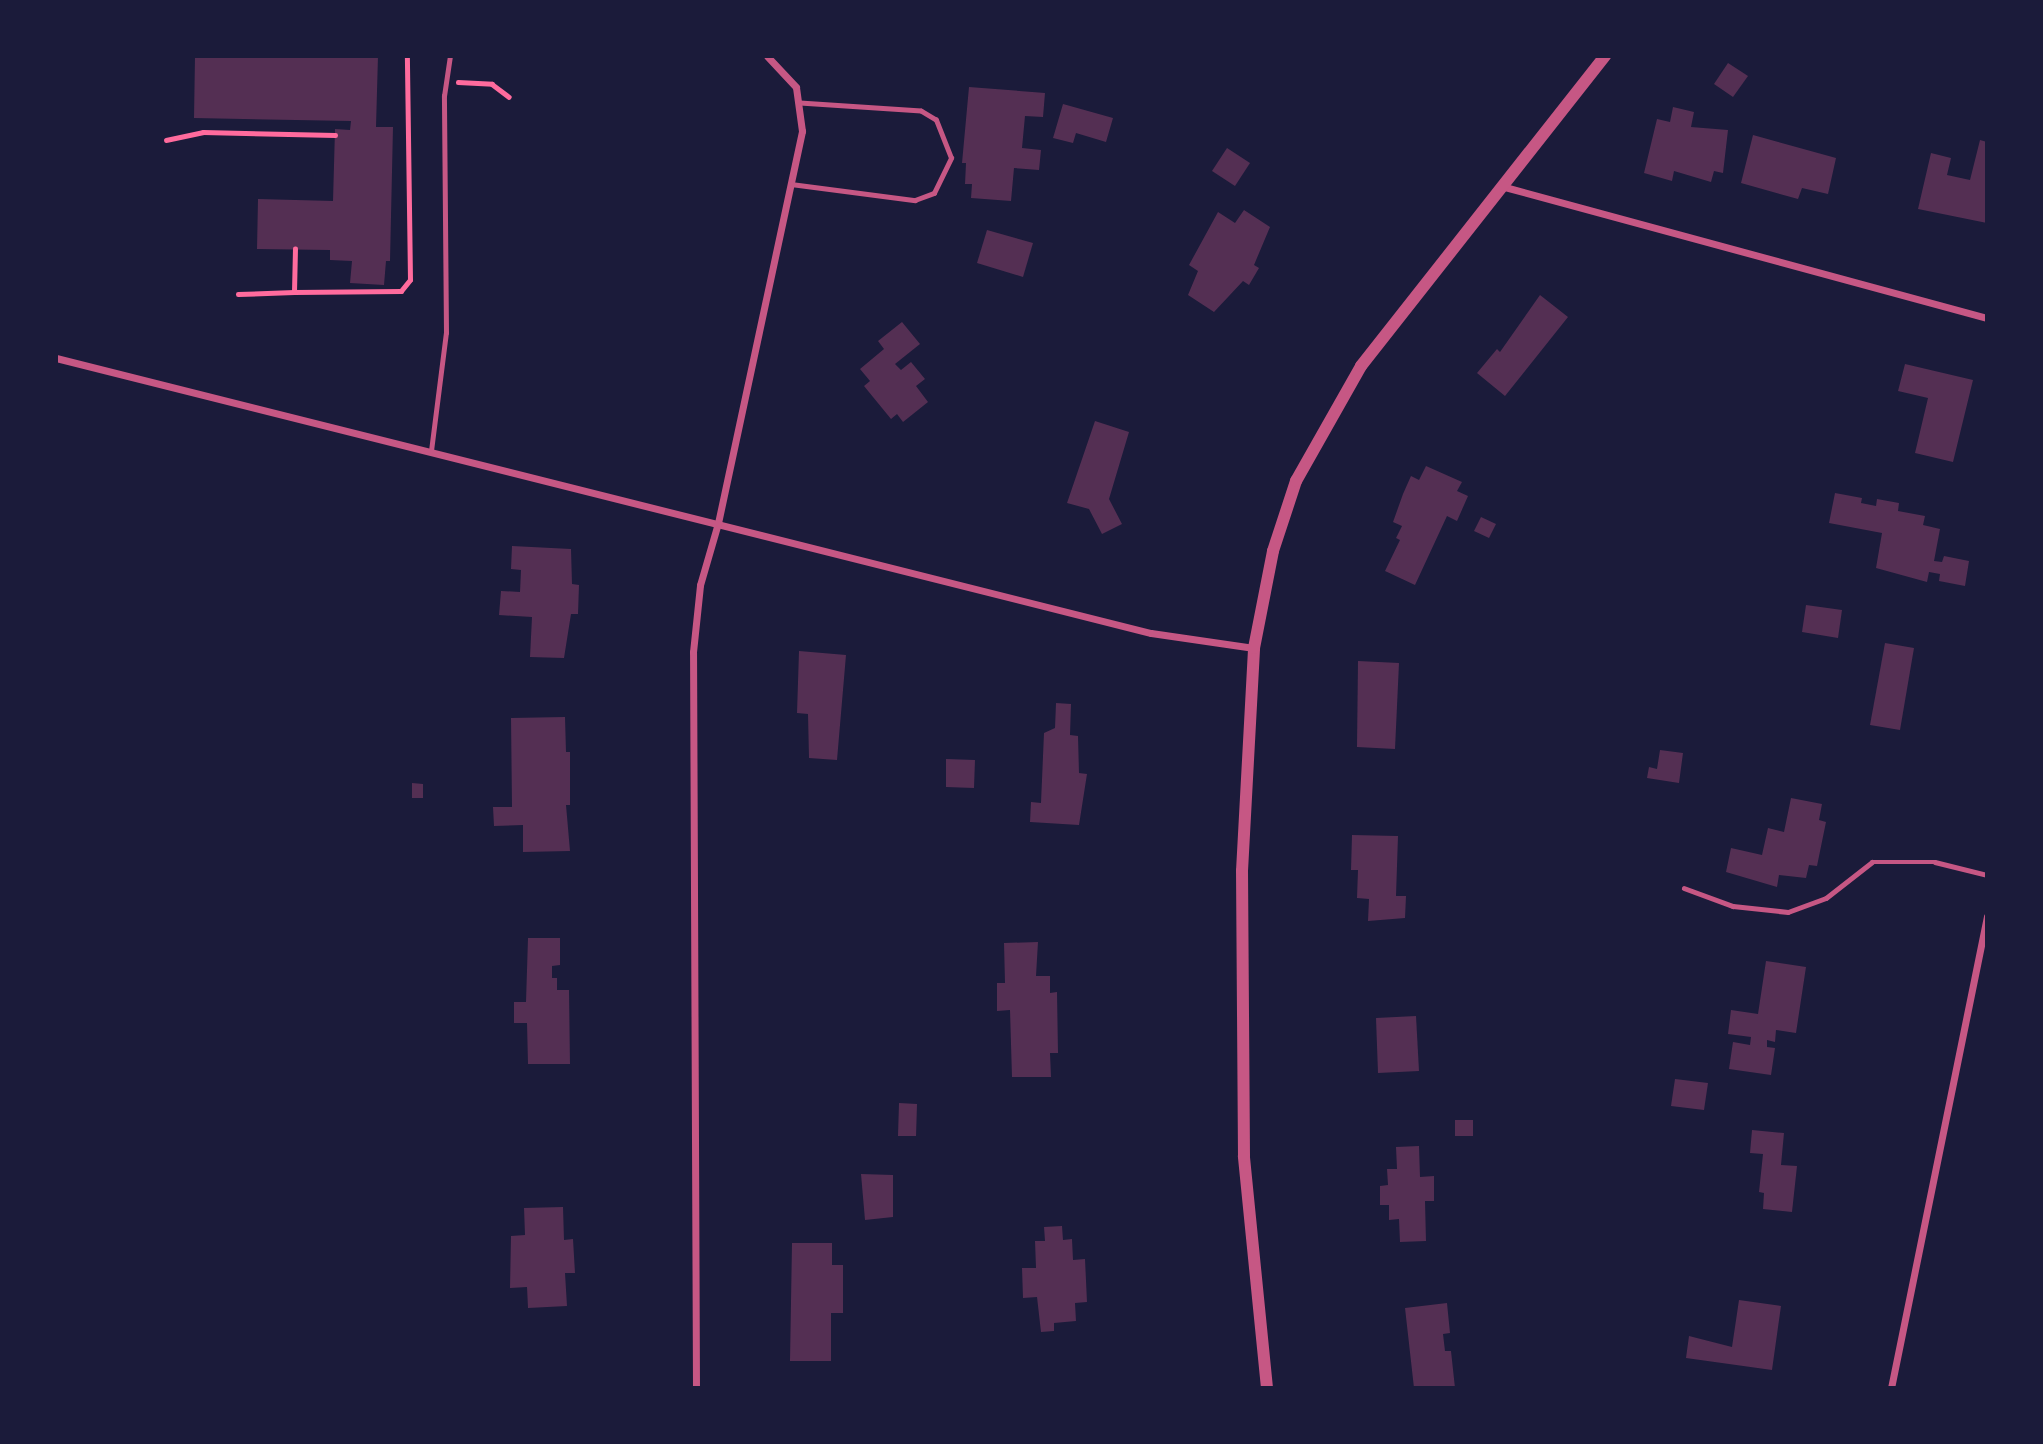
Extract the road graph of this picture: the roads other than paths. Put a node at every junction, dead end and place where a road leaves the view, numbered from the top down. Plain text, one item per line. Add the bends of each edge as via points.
1 (450, 56) edge
2 (766, 56) edge
3 (1605, 56) edge
4 (800, 103) junction
5 (791, 184) junction
6 (1500, 186) junction
7 (1987, 318) edge
8 (56, 358) edge
9 (430, 452) junction
10 (719, 523) junction
11 (1254, 648) junction
12 (1987, 875) edge
13 (1684, 888) dead end
14 (1987, 917) edge
15 (696, 1388) edge
16 (1267, 1388) edge
17 (1891, 1388) edge

1 - 9 lane via 444,96 446,333
2 - 4 street via 796,87
3 - 6 street
4 - 5 street via 802,131
4 - 5 lane via 921,111 936,120 951,158 934,193 915,200
5 - 10 street
6 - 7 street
6 - 11 street via 1392,322 1324,425 1296,481 1273,551
8 - 9 street
9 - 10 street
10 - 11 street via 1151,633
10 - 15 street via 701,585 693,652
11 - 16 street via 1242,871 1244,1156
12 - 13 lane via 1935,862 1871,862 1826,898 1788,912 1733,906
14 - 17 street

